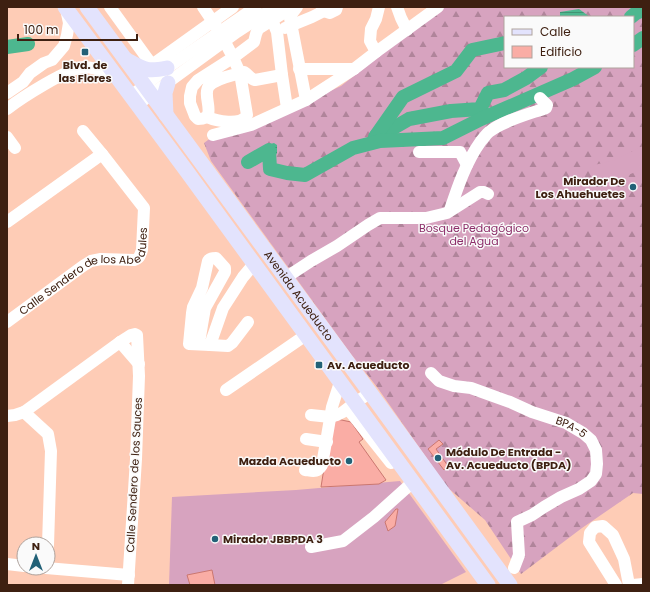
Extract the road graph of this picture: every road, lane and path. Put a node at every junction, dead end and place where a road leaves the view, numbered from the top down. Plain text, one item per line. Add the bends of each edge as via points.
1 (87, 7) edge
2 (110, 7) edge
3 (203, 7) edge
4 (256, 7) edge
5 (275, 7) edge
6 (293, 7) edge
7 (296, 7) edge
8 (338, 7) edge
9 (379, 7) edge
10 (397, 7) edge
11 (438, 7) edge
12 (66, 8) edge
13 (228, 9) edge
14 (323, 9) edge
15 (272, 20) junction
16 (291, 25) junction
17 (235, 27) junction
18 (407, 30) junction
19 (220, 31) junction
20 (276, 32) junction
21 (245, 48) junction
22 (376, 52) junction
23 (234, 57) junction
24 (125, 59) junction
25 (167, 68) junction
26 (299, 69) junction
27 (354, 69) junction
28 (240, 73) junction
29 (282, 76) junction
30 (117, 77) junction
31 (198, 80) junction
32 (168, 83) junction
33 (209, 86) junction
34 (148, 91) junction
35 (7, 93) edge
36 (540, 98) dead end
37 (134, 100) junction
38 (306, 100) junction
39 (288, 108) junction
40 (7, 109) edge
41 (166, 115) junction
42 (207, 117) junction
43 (83, 131) dead end
44 (213, 135) dead end
45 (486, 135) junction
46 (7, 138) edge
47 (15, 148) dead end
48 (419, 152) dead end
49 (454, 152) junction
50 (102, 154) junction
51 (467, 165) junction
52 (488, 194) dead end
53 (450, 210) junction
54 (7, 222) edge
55 (254, 264) junction
56 (286, 278) junction
57 (7, 322) edge
58 (248, 322) dead end
59 (306, 335) junction
60 (200, 337) dead end
61 (120, 342) junction
62 (210, 345) junction
63 (139, 364) junction
64 (431, 373) dead end
65 (340, 382) junction
66 (226, 390) dead end
67 (370, 393) junction
68 (352, 406) junction
69 (382, 409) junction
70 (24, 412) junction
71 (311, 415) dead end
72 (7, 416) edge
73 (330, 417) junction
74 (367, 419) junction
75 (306, 439) dead end
76 (327, 442) junction
77 (304, 470) dead end
78 (412, 480) junction
79 (48, 536) edge
80 (311, 547) dead end
81 (624, 559) junction
82 (514, 568) dead end
83 (56, 569) edge
84 (606, 570) junction
85 (129, 580) edge
86 (486, 584) edge
87 (643, 584) edge
88 (510, 585) edge
89 (616, 585) edge
90 (629, 585) edge
91 (633, 585) edge

1 - 24 main road, Avenida Acueducto
2 - 19 street via 152,65
3 - 19 street
4 - 17 street
5 - 17 street
6 - 15 street
7 - 16 street via 291,14
8 - 14 street via 330,13
9 - 22 street via 371,29 370,41
10 - 18 street
11 - 18 street
12 - 30 main road, Avenida Acueducto
12 - 35 street via 69,23 64,46 49,66
13 - 17 street
13 - 19 street
14 - 16 street via 312,17
15 - 20 street
15 - 21 street via 258,29 254,42
16 - 20 street
16 - 26 street
17 - 19 street
17 - 21 street
18 - 22 street
19 - 23 street
19 - 25 street
19 - 32 street
20 - 29 street
21 - 23 street
22 - 27 street
23 - 28 street
23 - 31 street
24 - 25 main road via 142,69 152,71
24 - 34 main road, Avenida Acueducto
25 - 34 street
26 - 27 street
26 - 38 street
27 - 38 street
28 - 29 street via 244,72 255,80
28 - 33 street
28 - 42 street via 247,115 245,118 225,122
29 - 39 street
30 - 37 main road, Avenida Acueducto
30 - 40 street via 92,68 78,68
31 - 33 street
31 - 42 street via 192,87 190,103 198,119
32 - 34 street
32 - 41 main road via 165,93
33 - 42 street
34 - 37 street
34 - 41 main road, Avenida Acueducto
36 - 45 street via 547,105 546,108 502,124
37 - 55 main road, Avenida Acueducto
38 - 39 street
39 - 44 street via 251,126
41 - 56 main road, Avenida Acueducto
43 - 50 street, Calle Sendero de los Abedules
45 - 49 street
45 - 51 street
46 - 47 street
48 - 49 street
49 - 51 street via 460,152
50 - 54 street
50 - 57 street, Calle Sendero de los Abedules via 144,208 140,256 134,260 91,261
51 - 53 street
52 - 53 street via 480,192
53 - 56 street via 426,218 380,218
55 - 59 main road, Avenida Acueducto
55 - 62 street via 223,308
56 - 67 main road, Avenida Acueducto
58 - 62 street via 228,346
59 - 65 main road, Avenida Acueducto
59 - 66 street
60 - 62 street via 205,308 204,297 193,307 189,344
61 - 63 street
61 - 63 street, Calle Sendero de los Sauces via 131,335 137,335
61 - 70 street, Calle Sendero de los Sauces
63 - 85 street, Calle Sendero de los Sauces
64 - 82 street, BPA-5 via 439,381 471,388 566,423 591,440 596,450 596,474 591,481 517,522 519,555
65 - 68 main road, Avenida Acueducto
65 - 73 street
67 - 68 street
67 - 69 main road, Avenida Acueducto
68 - 73 street
68 - 74 main road, Avenida Acueducto
68 - 78 street via 401,476
69 - 74 main road
69 - 88 main road, Avenida Acueducto
70 - 72 street, Calle Sendero de los Sauces
70 - 79 street via 48,434 51,451
71 - 73 street
73 - 76 street
74 - 78 main road, Avenida Acueducto
75 - 76 street
76 - 77 street via 320,470
78 - 80 street via 374,517 343,541
78 - 86 main road, Avenida Acueducto
81 - 84 street
81 - 84 street via 613,535 603,526 595,527 590,533 589,542
81 - 90 street
83 - 85 street
84 - 89 street
87 - 91 street

